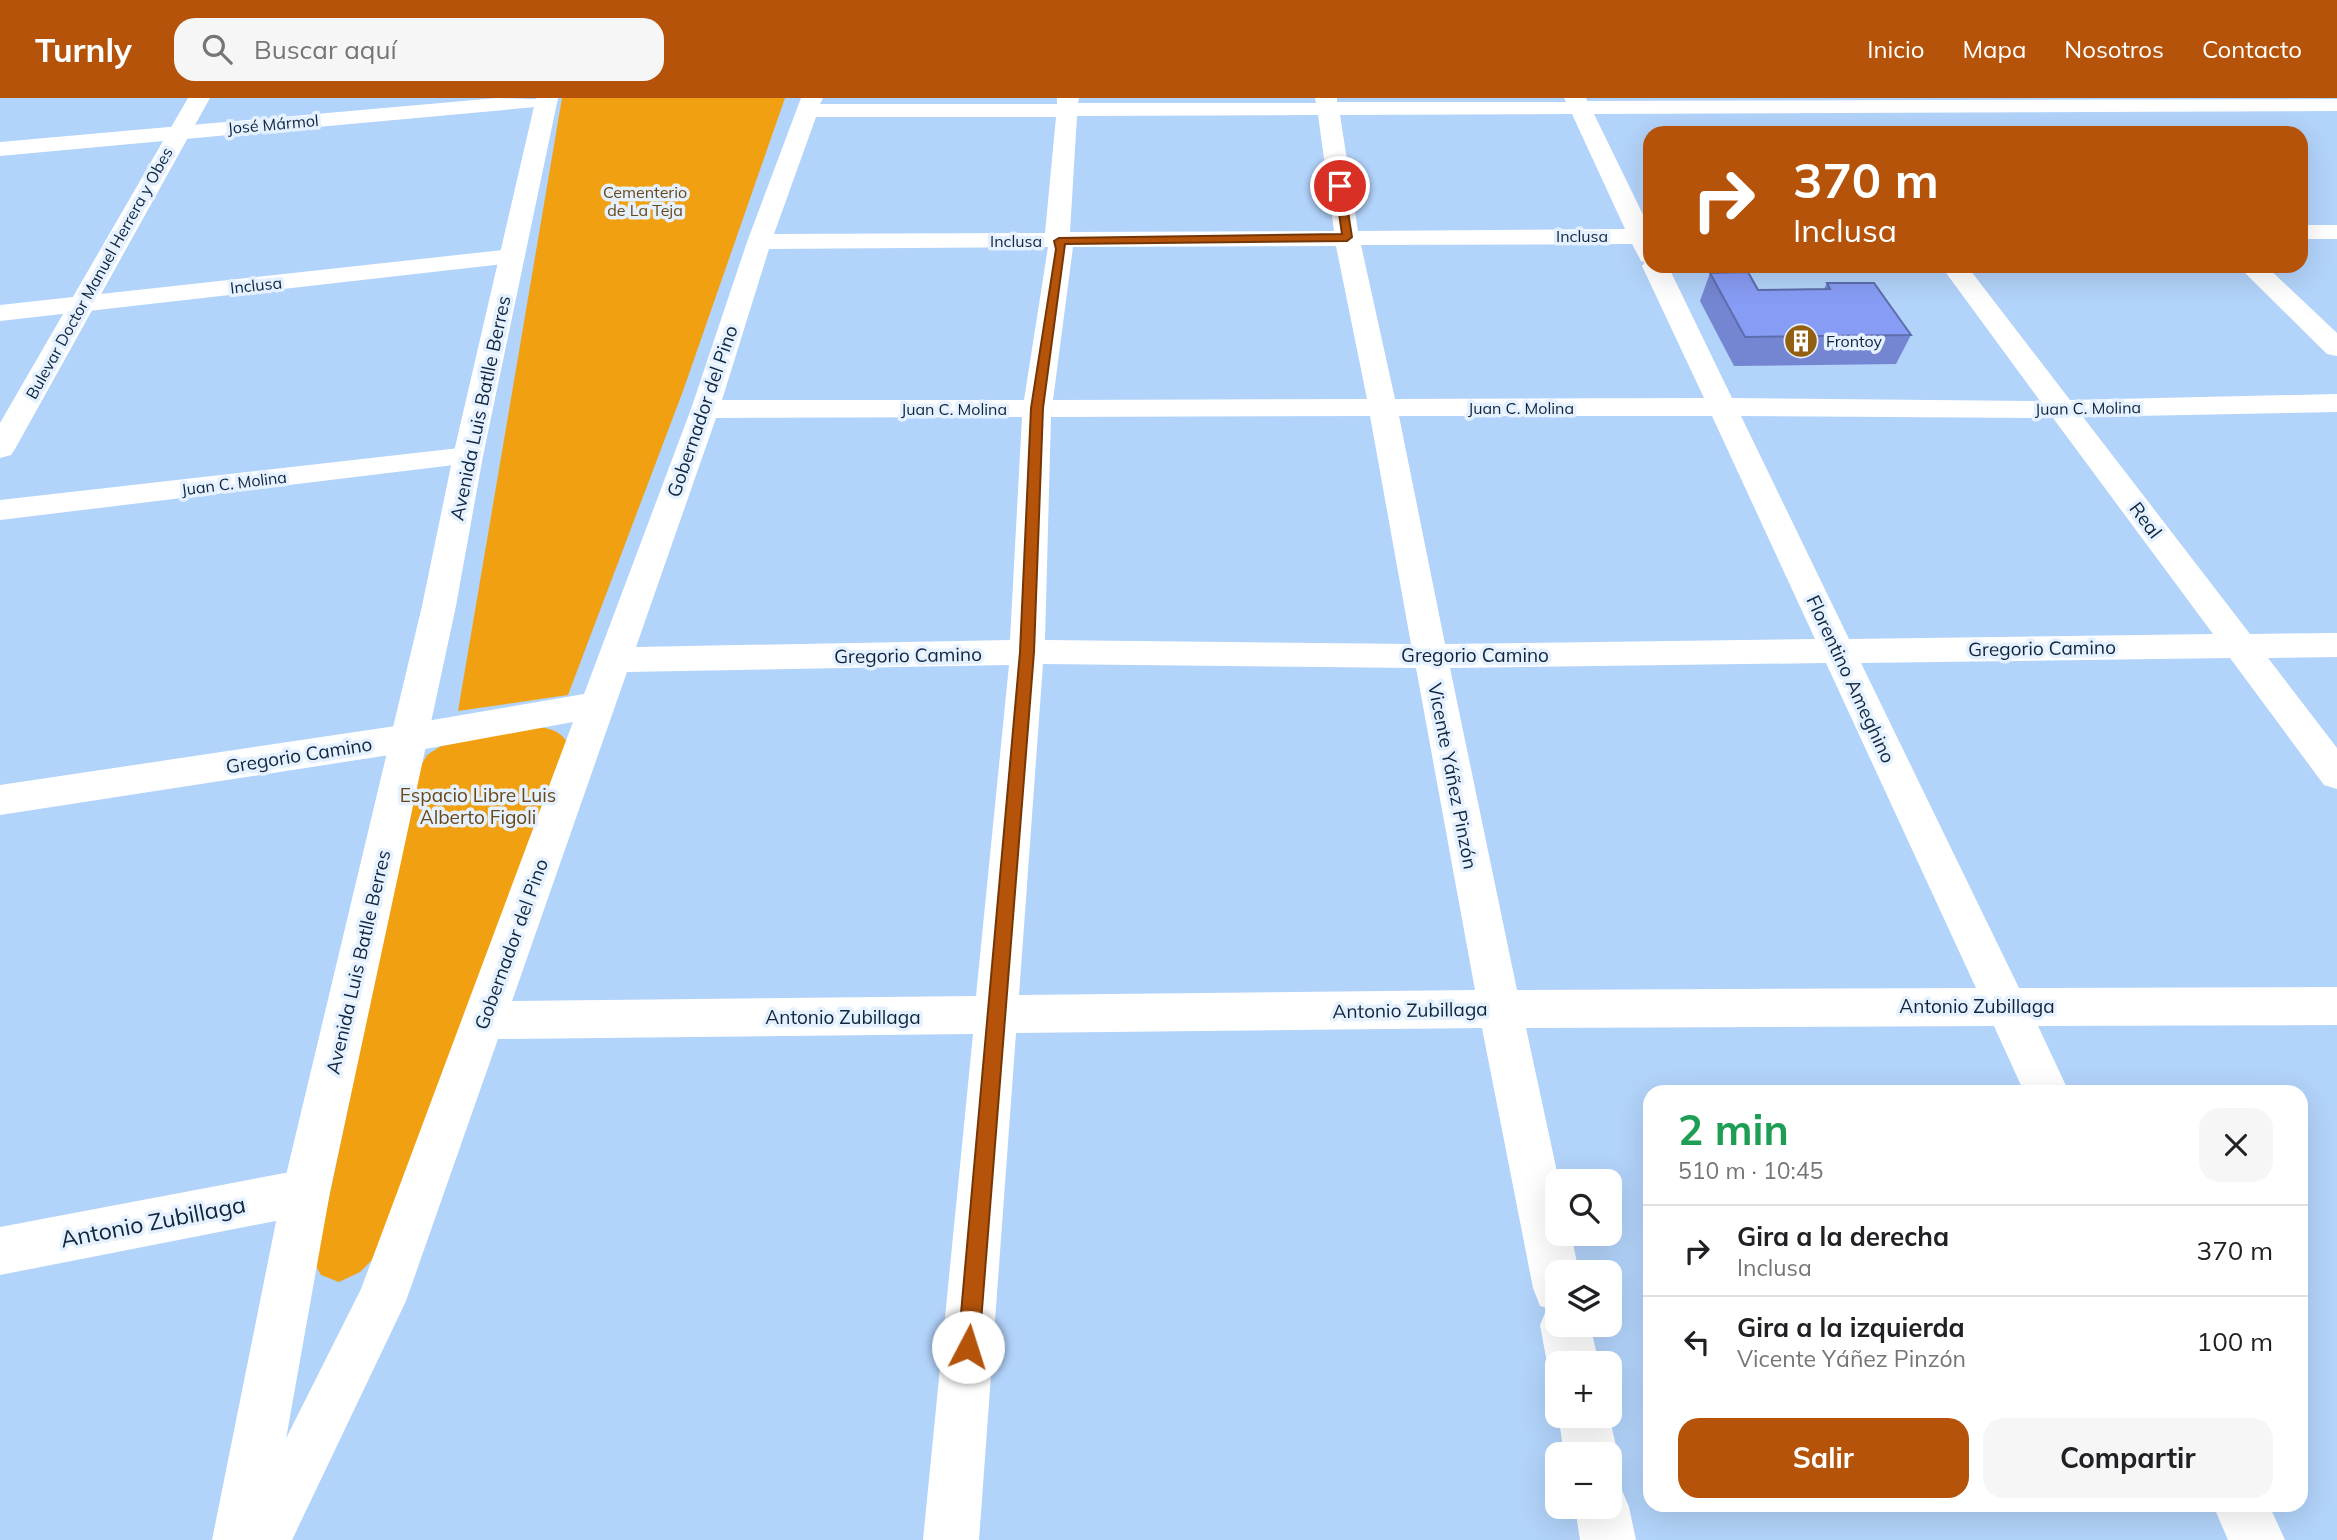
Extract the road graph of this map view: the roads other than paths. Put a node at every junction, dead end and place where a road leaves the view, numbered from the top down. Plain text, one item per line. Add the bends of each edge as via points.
1 (199, 98) edge
2 (547, 99) edge
3 (2084, 101) edge
4 (2336, 101) edge
5 (1830, 102) edge
6 (1327, 103) edge
7 (1578, 103) edge
8 (809, 104) edge
9 (1068, 104) edge
10 (2107, 123) dead end
11 (1847, 124) dead end
12 (178, 133) junction
13 (0, 149) edge
14 (2308, 232) edge
15 (2337, 232) edge
16 (1643, 236) edge
17 (1347, 237) junction
18 (1059, 241) junction
19 (759, 243) junction
20 (1643, 248) edge
21 (512, 257) junction
22 (1660, 273) edge
23 (1959, 273) edge
24 (2258, 273) edge
25 (84, 304) junction
26 (0, 313) edge
27 (2337, 348) edge
28 (2337, 403) edge
29 (1721, 407) junction
30 (1037, 408) junction
31 (1383, 408) junction
32 (2062, 408) junction
33 (705, 409) junction
34 (0, 449) edge
35 (468, 456) junction
36 (0, 510) edge
37 (2337, 645) edge
38 (2240, 646) junction
39 (1837, 650) junction
40 (1027, 652) junction
41 (1430, 656) junction
42 (613, 660) junction
43 (597, 705) junction
44 (409, 738) junction
45 (2337, 775) edge
46 (0, 800) edge
47 (2006, 1006) junction
48 (2337, 1006) edge
49 (1501, 1009) junction
50 (997, 1016) junction
51 (483, 1020) junction
52 (2044, 1085) edge
53 (306, 1192) junction
54 (0, 1251) edge
55 (1552, 1260) edge
56 (2243, 1512) edge
57 (1604, 1519) edge
58 (240, 1540) edge
59 (262, 1540) edge
60 (951, 1540) edge
61 (1608, 1540) edge
62 (2257, 1540) edge

1 - 12 street, Bulevar Doctor Manuel Herrera y Obes
2 - 12 street, José Mármol
2 - 21 street, Avenida Luis Batlle Berres
3 - 4 street
3 - 5 street
3 - 10 street
5 - 7 street
5 - 11 street
6 - 7 street
6 - 9 street
6 - 17 street, Vicente Yáñez Pinzón
7 - 16 street, Florentino Ameghino
8 - 9 street
8 - 19 street, Gobernador del Pino
9 - 18 street
12 - 13 street, José Mármol
12 - 25 street, Bulevar Doctor Manuel Herrera y Obes
14 - 15 street
17 - 18 street, Inclusa
17 - 20 street, Inclusa
17 - 31 street, Vicente Yáñez Pinzón
18 - 19 street, Inclusa
18 - 30 street
19 - 33 street, Gobernador del Pino
21 - 25 street, Inclusa
21 - 35 street, Avenida Luis Batlle Berres
22 - 29 street, Florentino Ameghino
23 - 32 street, Real
24 - 27 street
25 - 26 street, Inclusa
25 - 34 street, Bulevar Doctor Manuel Herrera y Obes
28 - 32 street, Juan C. Molina
29 - 31 street, Juan C. Molina
29 - 32 street, Juan C. Molina
29 - 39 street, Florentino Ameghino
30 - 31 street, Juan C. Molina
30 - 33 street, Juan C. Molina
30 - 40 street
31 - 41 street, Vicente Yáñez Pinzón
32 - 38 street, Real
33 - 42 street, Gobernador del Pino
35 - 36 street, Juan C. Molina
35 - 44 street, Avenida Luis Batlle Berres
37 - 38 street, Gregorio Camino
38 - 39 street, Gregorio Camino
38 - 45 street, Real
39 - 41 street, Gregorio Camino
39 - 47 street, Florentino Ameghino
40 - 41 street, Gregorio Camino
40 - 42 street, Gregorio Camino
40 - 50 street
41 - 49 street, Vicente Yáñez Pinzón
42 - 43 street, Gobernador del Pino
43 - 44 street, Gregorio Camino
43 - 51 street, Gobernador del Pino
44 - 46 street, Gregorio Camino
44 - 53 street, Avenida Luis Batlle Berres
47 - 48 street, Antonio Zubillaga
47 - 49 street, Antonio Zubillaga
47 - 52 street, Florentino Ameghino
49 - 50 street, Antonio Zubillaga
49 - 55 street, Vicente Yáñez Pinzón
50 - 51 street, Antonio Zubillaga
50 - 60 street
51 - 59 street, Gobernador del Pino via 382,1301
53 - 54 street, Antonio Zubillaga
53 - 58 street, Avenida Luis Batlle Berres
56 - 62 street
57 - 61 street

